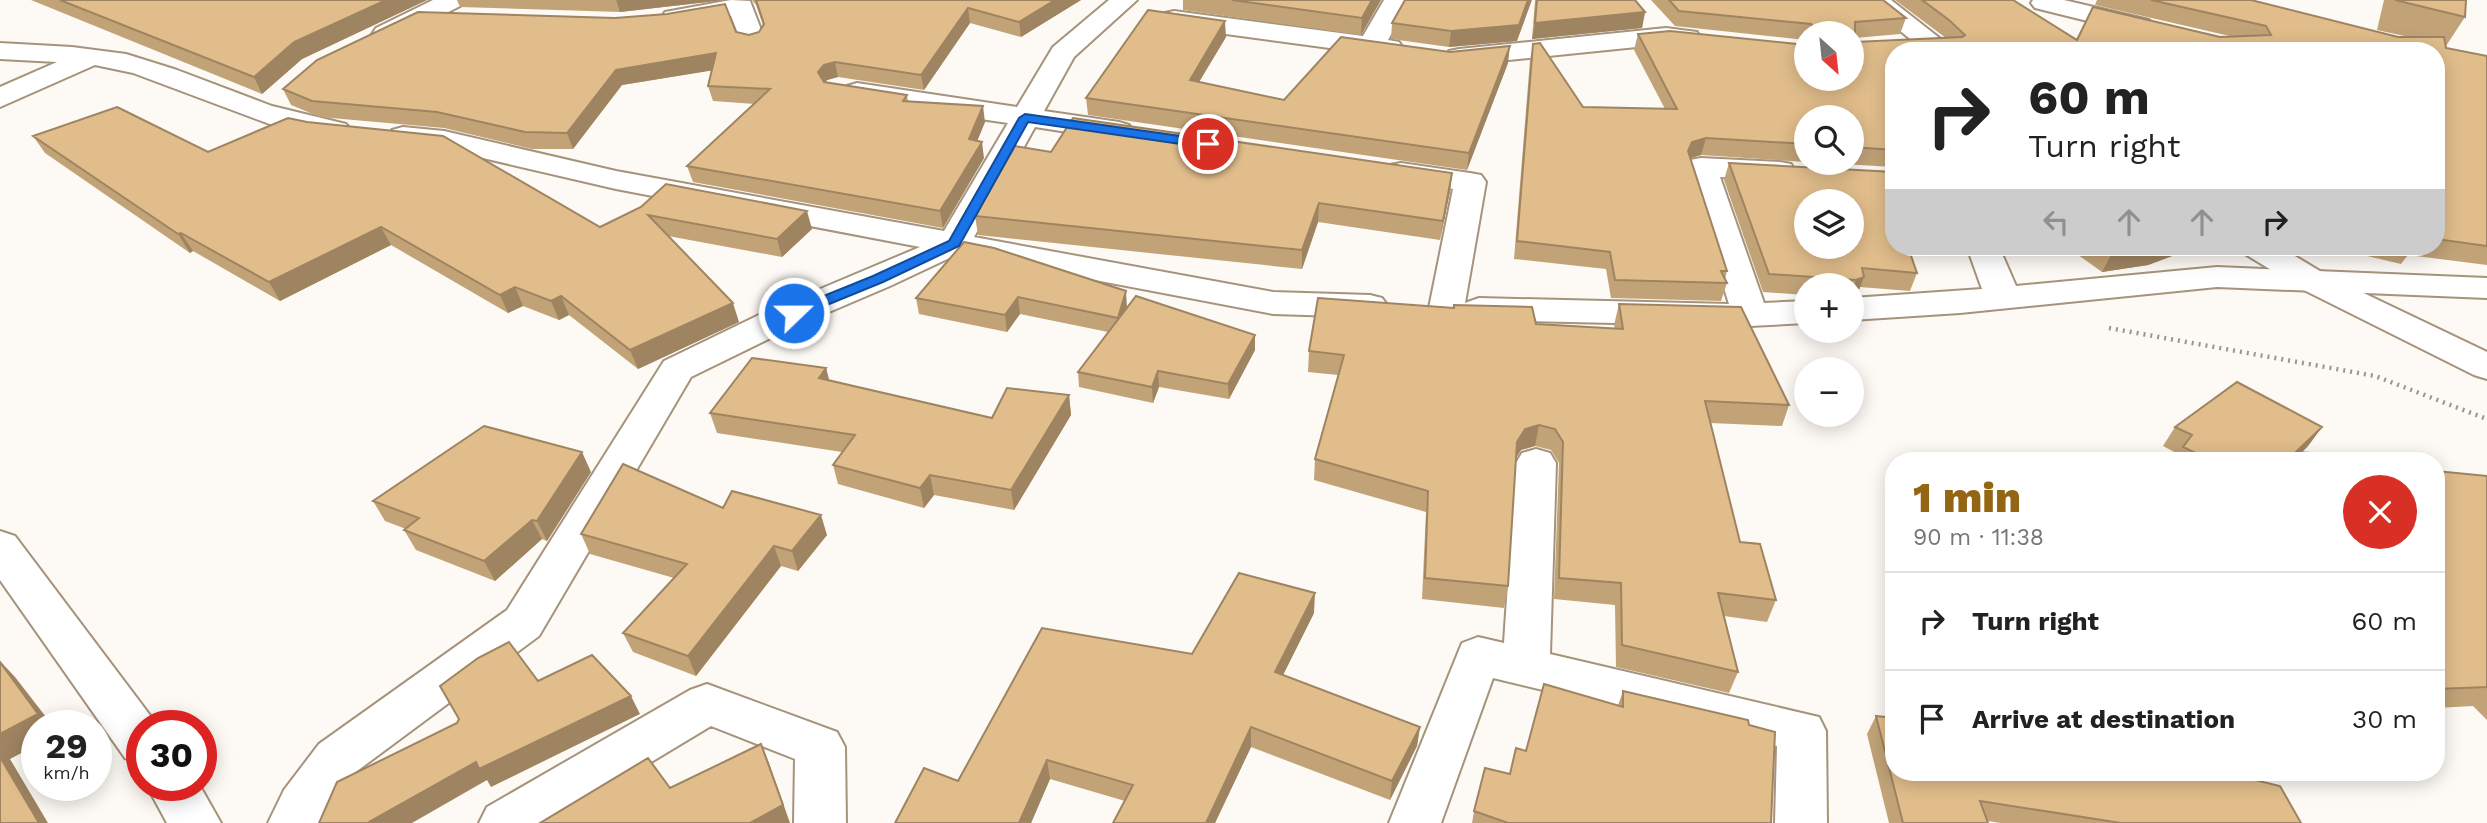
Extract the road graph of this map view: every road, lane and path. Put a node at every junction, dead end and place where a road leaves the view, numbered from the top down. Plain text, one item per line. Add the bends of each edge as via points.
1 (1397, 0) edge
2 (1875, 0) edge
3 (2044, 3) dead end
4 (1117, 5) edge
5 (459, 8) edge
6 (1642, 9) edge
7 (645, 21) edge
8 (2166, 32) edge
9 (1666, 36) junction
10 (752, 40) edge
11 (1717, 41) edge
12 (1930, 42) edge
13 (362, 44) edge
14 (1371, 46) junction
15 (0, 51) edge
16 (91, 57) junction
17 (838, 89) edge
18 (0, 98) edge
19 (1025, 118) junction
20 (1146, 135) edge
21 (1376, 169) edge
22 (1794, 172) edge
23 (954, 243) junction
24 (1987, 256) edge
25 (2272, 256) edge
26 (2316, 283) junction
27 (2487, 288) edge
28 (2003, 298) junction
29 (1447, 308) junction
30 (1864, 308) edge
31 (1794, 313) edge
32 (1750, 315) junction
33 (2107, 328) dead end
34 (2487, 366) edge
35 (2487, 419) edge
36 (1536, 463) dead end
37 (0, 547) edge
38 (1526, 667) junction
39 (126, 722) edge
40 (181, 801) edge
41 (1419, 822) edge
42 (195, 823) edge
43 (294, 823) edge
44 (505, 823) edge
45 (820, 823) edge
46 (1801, 823) edge

1 - 14 street
2 - 12 street
3 - 8 street
4 - 14 street
4 - 19 street via 1063,53
5 - 13 street via 424,16
6 - 9 street
7 - 10 street via 741,6
9 - 11 street
9 - 14 street via 1449,58
15 - 16 street
16 - 18 street
16 - 23 street via 272,105 316,128 444,140 616,180
17 - 19 street
19 - 20 street
19 - 23 street
21 - 29 street via 1470,182
22 - 32 street via 1700,167
23 - 29 street via 1273,303
23 - 43 street via 677,369 523,623 336,758
24 - 28 street
25 - 26 street
26 - 27 street
26 - 28 street via 2217,277
26 - 34 street
28 - 30 street
29 - 32 street
31 - 32 street
33 - 35 path via 2375,376
36 - 38 street
37 - 39 street
38 - 41 street via 1478,656
38 - 46 street via 1802,731
40 - 42 street
44 - 45 street via 707,705 820,747

